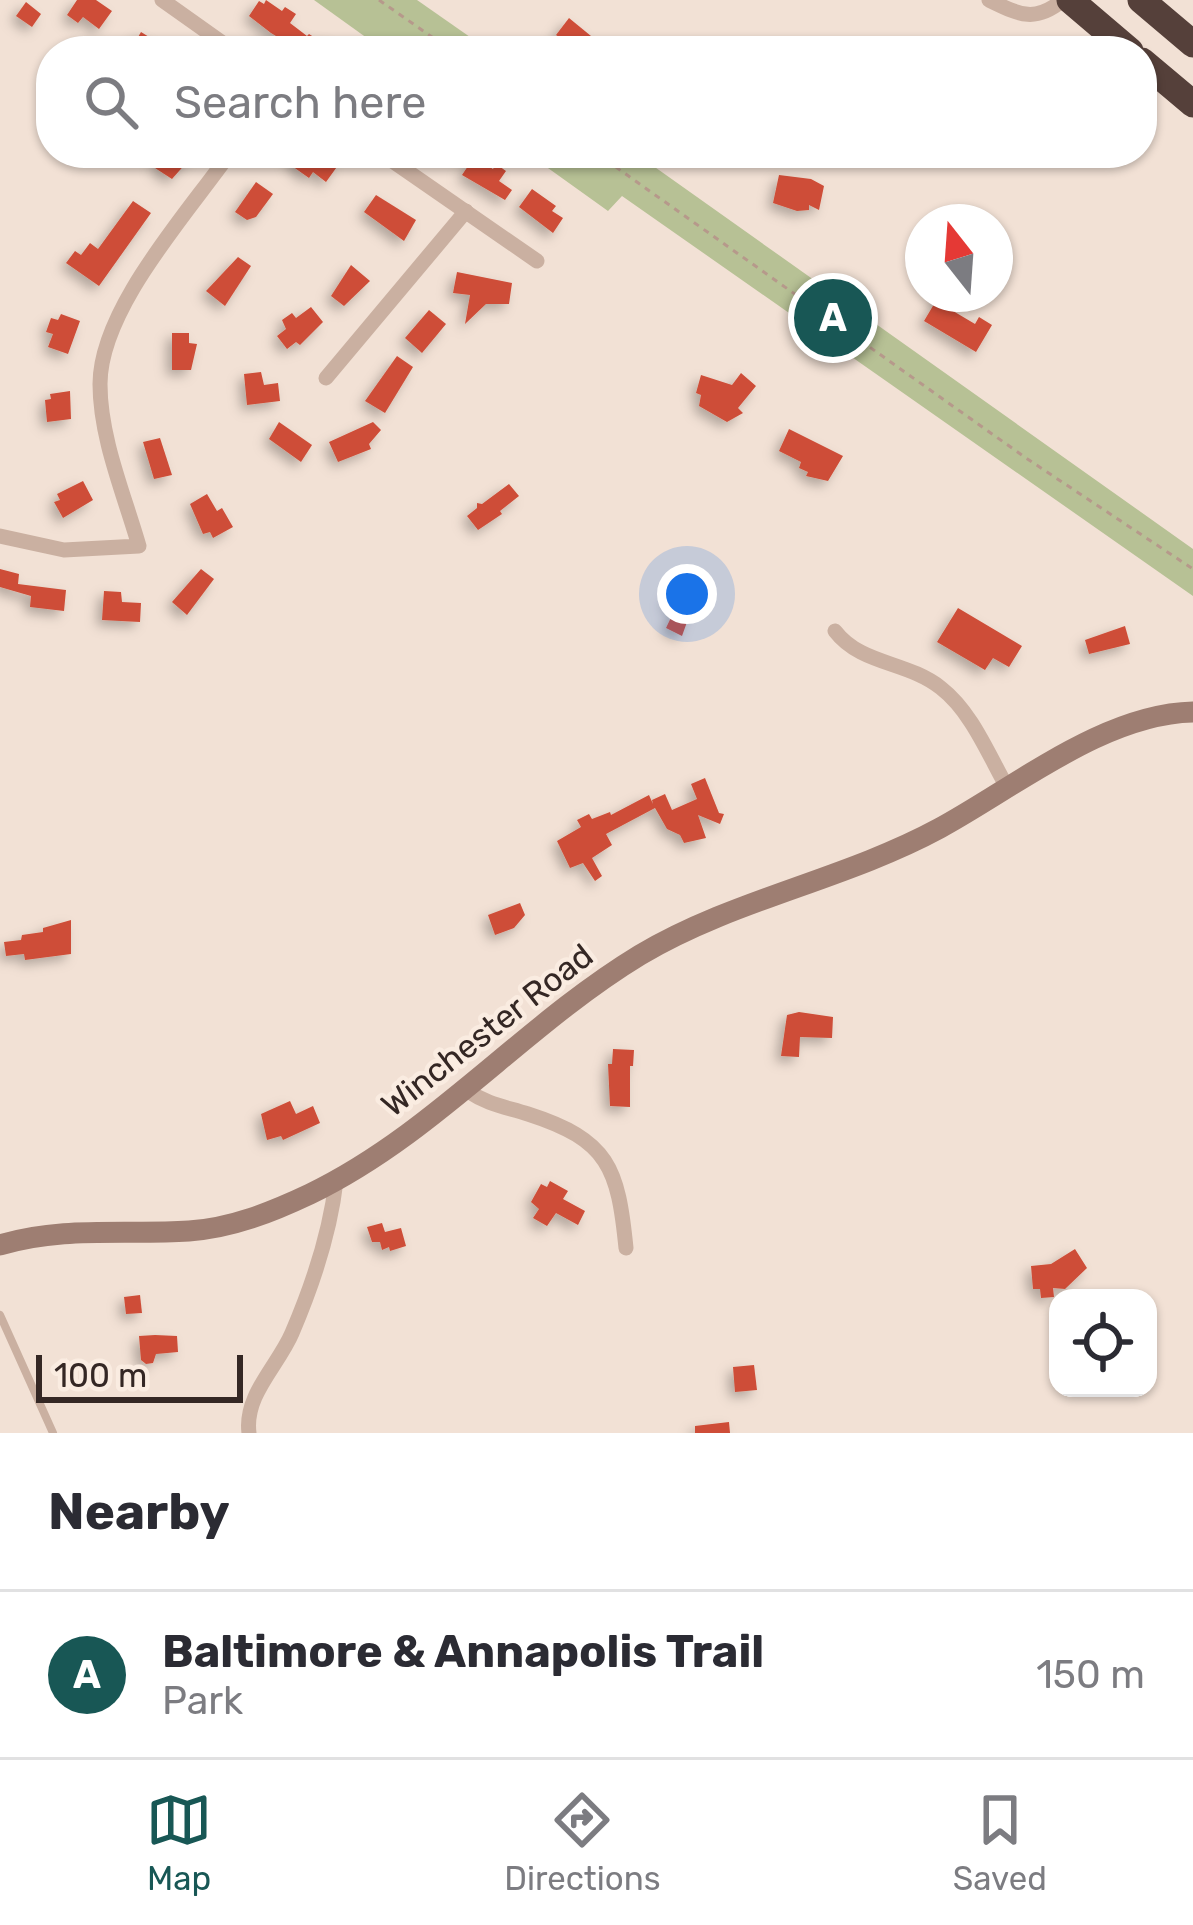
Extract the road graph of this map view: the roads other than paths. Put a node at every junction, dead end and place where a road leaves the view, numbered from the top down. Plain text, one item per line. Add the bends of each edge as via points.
1 (163, 0) edge
2 (989, 0) edge
3 (1066, 0) edge
4 (1142, 0) edge
5 (213, 36) edge
6 (1111, 36) edge
7 (1193, 44) edge
8 (1157, 74) edge
9 (1193, 104) edge
10 (219, 168) edge
11 (403, 168) edge
12 (466, 211) junction
13 (537, 261) dead end
14 (326, 378) dead end
15 (0, 536) edge
16 (835, 631) dead end
17 (1193, 712) edge
18 (1008, 789) junction
19 (466, 1090) junction
20 (336, 1181) junction
21 (0, 1245) edge
22 (626, 1248) dead end
23 (0, 1315) edge
24 (53, 1433) edge
25 (249, 1433) edge

1 - 5 street
2 - 3 street via 1027,15
3 - 6 highway
4 - 7 highway
8 - 9 highway
10 - 15 street via 125,301 101,360 102,414 139,546 64,550
11 - 12 street
12 - 13 street
12 - 14 street
16 - 18 street via 849,650 943,689
17 - 18 street, Winchester Road via 1116,728
18 - 19 street, Winchester Road via 885,855 668,939 575,998
19 - 20 street, Winchester Road
19 - 22 street via 592,1144 620,1191
20 - 21 street, Winchester Road via 217,1227 56,1233
20 - 25 street via 313,1281 247,1414
23 - 24 lane

